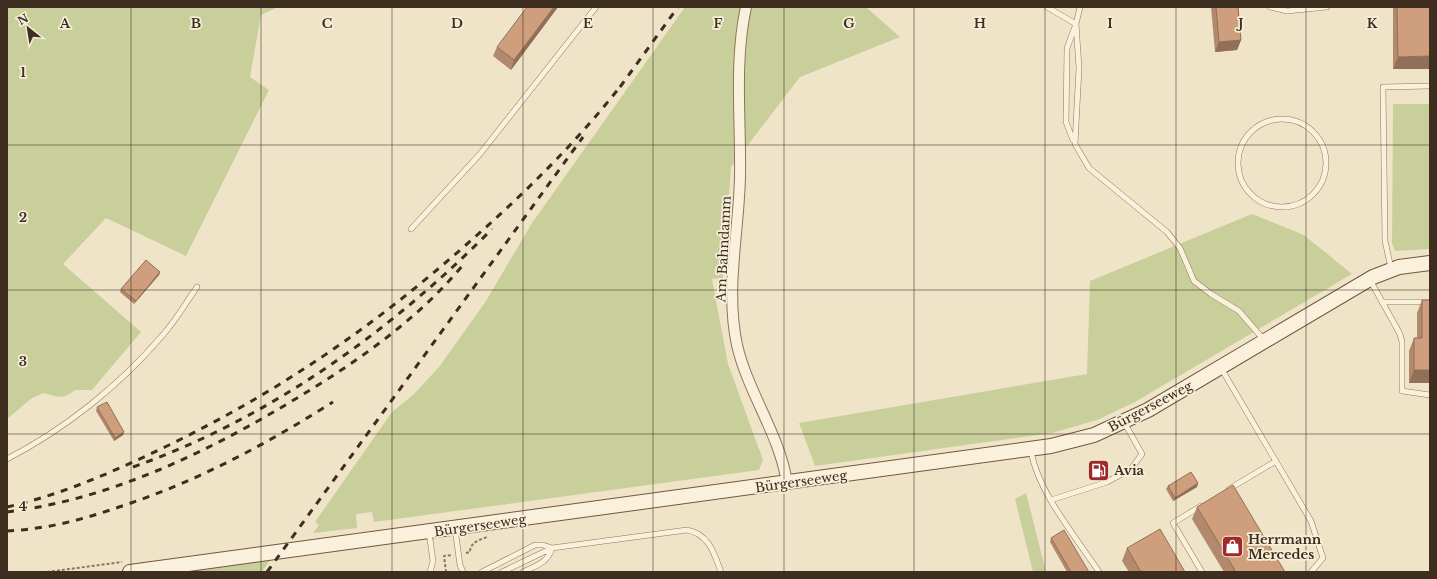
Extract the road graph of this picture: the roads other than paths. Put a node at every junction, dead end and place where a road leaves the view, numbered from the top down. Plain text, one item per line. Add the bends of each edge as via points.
1 (596, 7) edge
2 (746, 7) edge
3 (1047, 7) edge
4 (1080, 7) edge
5 (1270, 7) edge
6 (1327, 7) edge
7 (1076, 24) junction
8 (1430, 86) edge
9 (1075, 144) junction
10 (1279, 207) joint
11 (410, 229) dead end
12 (1430, 263) edge
13 (1391, 269) junction
14 (1369, 279) junction
15 (197, 287) dead end
16 (1382, 302) junction
17 (1430, 302) edge
18 (1264, 341) junction
19 (1221, 367) junction
20 (1430, 395) edge
21 (1124, 422) junction
22 (1031, 449) junction
23 (7, 459) edge
24 (1276, 461) junction
25 (788, 483) junction
26 (1221, 494) edge
27 (1051, 500) junction
28 (1207, 502) edge
29 (455, 529) junction
30 (429, 532) junction
31 (552, 548) junction
32 (461, 571) edge
33 (130, 572) edge
34 (430, 572) edge
35 (482, 572) edge
36 (502, 572) edge
37 (523, 572) edge
38 (721, 572) edge
39 (1099, 572) edge
40 (1202, 572) edge
41 (1311, 572) edge

1 - 11 lane via 480,154
2 - 25 street, Am Bahndamm via 741,48 740,178 733,273 733,315 745,373 783,461
3 - 7 lane
4 - 7 lane
5 - 6 lane via 1287,11
7 - 9 lane via 1079,68
7 - 9 lane via 1067,48 1066,122
8 - 13 lane via 1383,87 1385,241
9 - 18 lane via 1089,168 1167,232 1180,248 1194,281 1239,311
10 - 10 lane via 1293,206 1306,200 1317,190 1324,177 1326,163 1324,148 1317,136 1306,126 1292,120 1278,119 1264,123 1252,131 1243,142 1238,156 1243,184 1252,196
12 - 13 street, Bürgerseeweg
13 - 14 street, Bürgerseeweg
14 - 16 lane
14 - 18 street, Bürgerseeweg
15 - 23 lane via 163,336 139,361 60,428
16 - 17 lane
16 - 20 lane via 1401,338 1402,391
18 - 19 street, Bürgerseeweg
19 - 21 street, Bürgerseeweg
19 - 24 lane
21 - 22 street, Bürgerseeweg via 1072,441
21 - 27 lane via 1142,454 1131,470 1108,482
22 - 25 street, Bürgerseeweg
22 - 27 lane via 1034,466
24 - 26 lane
24 - 41 lane via 1312,521 1323,558
25 - 29 street, Bürgerseeweg
27 - 39 lane
28 - 40 lane via 1173,523
29 - 30 street, Bürgerseeweg
29 - 32 lane
30 - 33 street, Bürgerseeweg
30 - 34 lane via 433,561
31 - 35 lane via 535,545
31 - 36 lane
31 - 37 lane via 550,556 544,562
31 - 38 lane via 687,530 696,532 707,540

